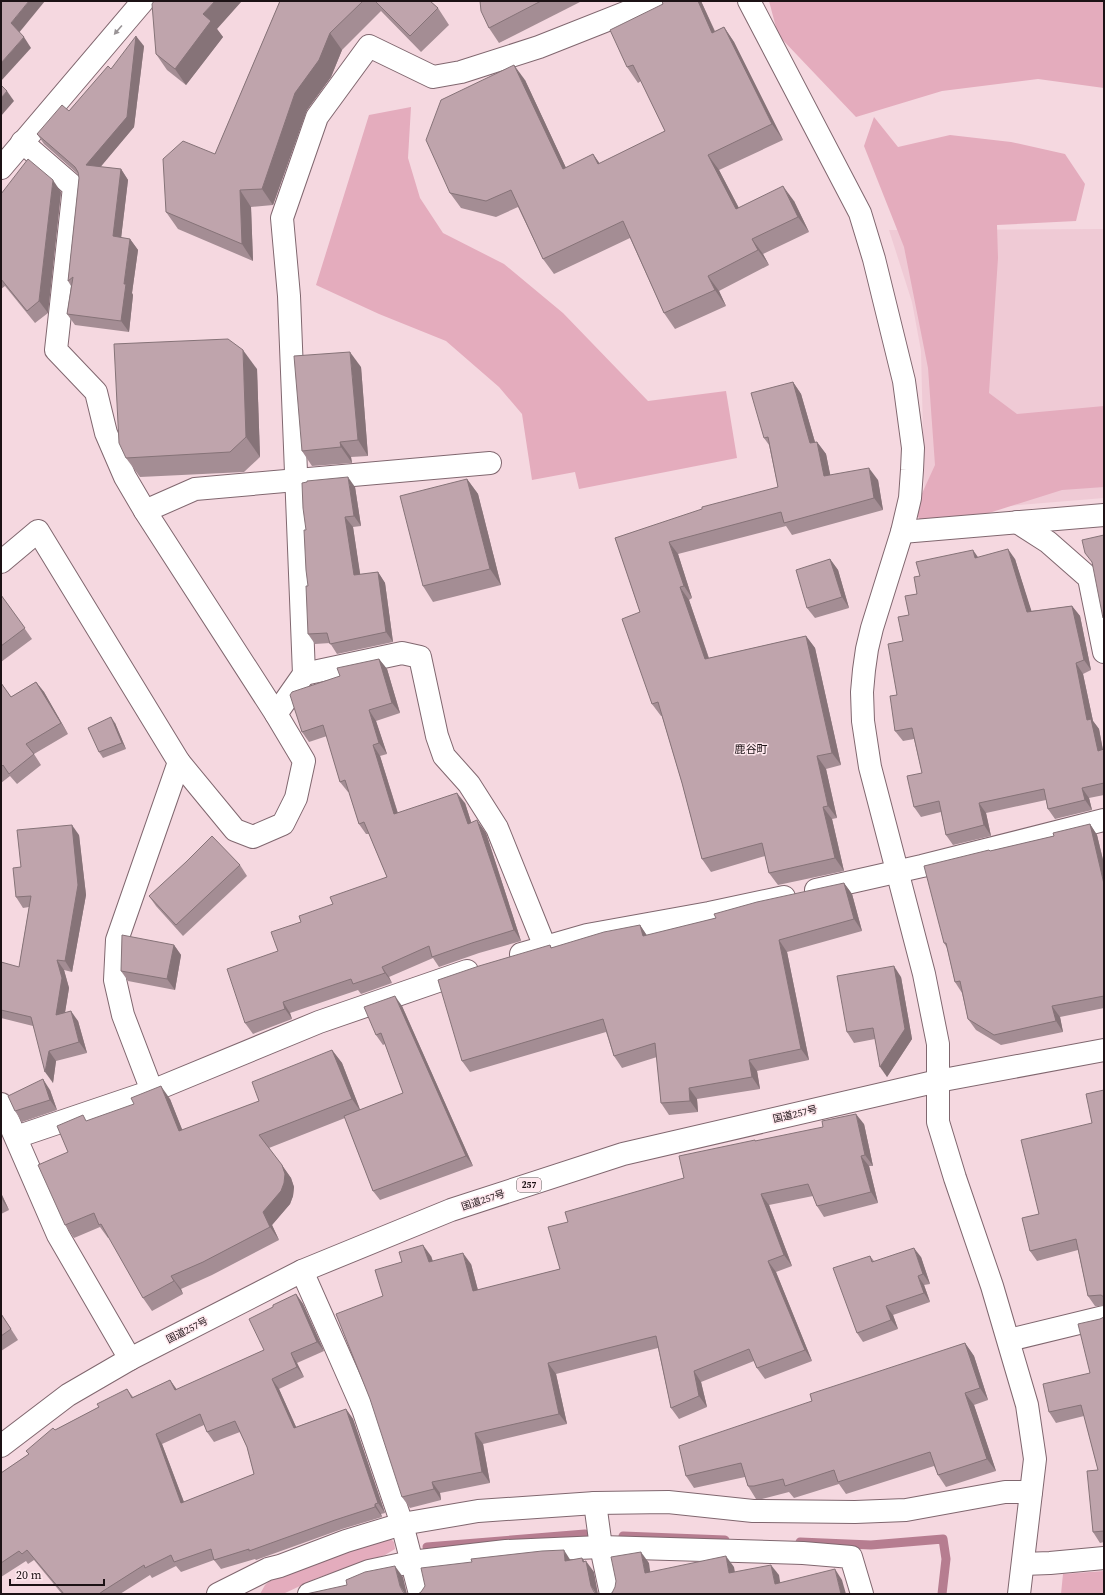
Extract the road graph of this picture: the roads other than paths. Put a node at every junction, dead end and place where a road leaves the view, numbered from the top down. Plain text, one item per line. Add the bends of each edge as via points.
1 (144, 1) edge
2 (652, 1) edge
3 (749, 1) edge
4 (22, 142) junction
5 (1, 168) edge
6 (490, 463) dead end
7 (296, 481) junction
8 (145, 511) junction
9 (1104, 514) edge
10 (1017, 522) junction
11 (902, 532) junction
12 (1, 562) edge
13 (1104, 652) edge
14 (304, 674) junction
15 (276, 714) junction
16 (179, 762) junction
17 (1104, 820) edge
18 (896, 871) junction
19 (545, 948) junction
20 (1104, 1050) edge
21 (938, 1081) junction
22 (152, 1091) junction
23 (1, 1104) edge
24 (16, 1137) junction
25 (302, 1271) junction
26 (1104, 1317) edge
27 (1009, 1340) junction
28 (130, 1359) junction
29 (1, 1446) edge
30 (1031, 1492) junction
31 (595, 1503) junction
32 (402, 1524) junction
33 (601, 1547) junction
34 (1104, 1558) edge
35 (411, 1562) junction
36 (1023, 1564) junction
37 (268, 1569) junction
38 (218, 1594) edge
39 (256, 1594) edge
40 (309, 1594) edge
41 (420, 1594) edge
42 (611, 1594) edge
43 (862, 1594) edge
44 (1019, 1594) edge

1 -> 4 main road
2 - 7 main road via 539,47 461,72 433,77 368,46 317,117 282,218 289,296
3 - 11 main road via 860,213 874,258 904,382 913,448 910,498
4 - 5 main road
4 - 8 main road via 74,187 56,350 96,392 106,433 125,477
6 - 7 main road
7 - 8 main road via 195,489
7 - 14 main road
8 - 15 main road
9 - 10 main road
10 - 11 main road
10 - 13 main road via 1048,542 1088,578
11 - 18 main road via 872,628 862,692 867,753
12 - 16 main road via 38,531
14 - 15 main road
14 - 19 main road via 402,653 420,657 437,736 444,756 469,784 497,828
15 - 16 main road via 304,761 296,798 284,824 253,837 235,830
16 - 22 main road via 117,940 115,980 122,1015
17 - 18 main road
18 - 19 main road via 709,913 587,935
18 - 21 main road via 924,974 938,1044
19 - 22 main road via 491,963 319,1022
20 - 21 main road, 国道257号 / 257
21 - 25 main road, 国道257号 / 257 via 623,1154 451,1210
21 - 27 main road via 938,1122
22 - 24 main road
23 - 24 main road
24 - 28 main road via 58,1235
25 - 28 main road, 国道257号 / 257
25 - 32 main road via 363,1410
26 - 27 main road
27 - 30 main road via 1027,1405 1033,1438 1035,1459
28 - 29 main road, 国道257号 / 257 via 68,1395
30 - 31 main road via 1005,1492 906,1510 855,1512 753,1511 668,1502
30 - 36 main road
31 - 32 main road via 478,1511
31 - 33 main road
32 - 35 main road
32 - 37 main road
33 - 35 main road via 506,1551
33 - 42 main road
33 - 43 main road via 803,1553 851,1557
34 - 36 main road
35 - 40 main road via 369,1571
35 - 41 main road
36 - 44 main road
37 - 38 main road
37 - 39 main road

